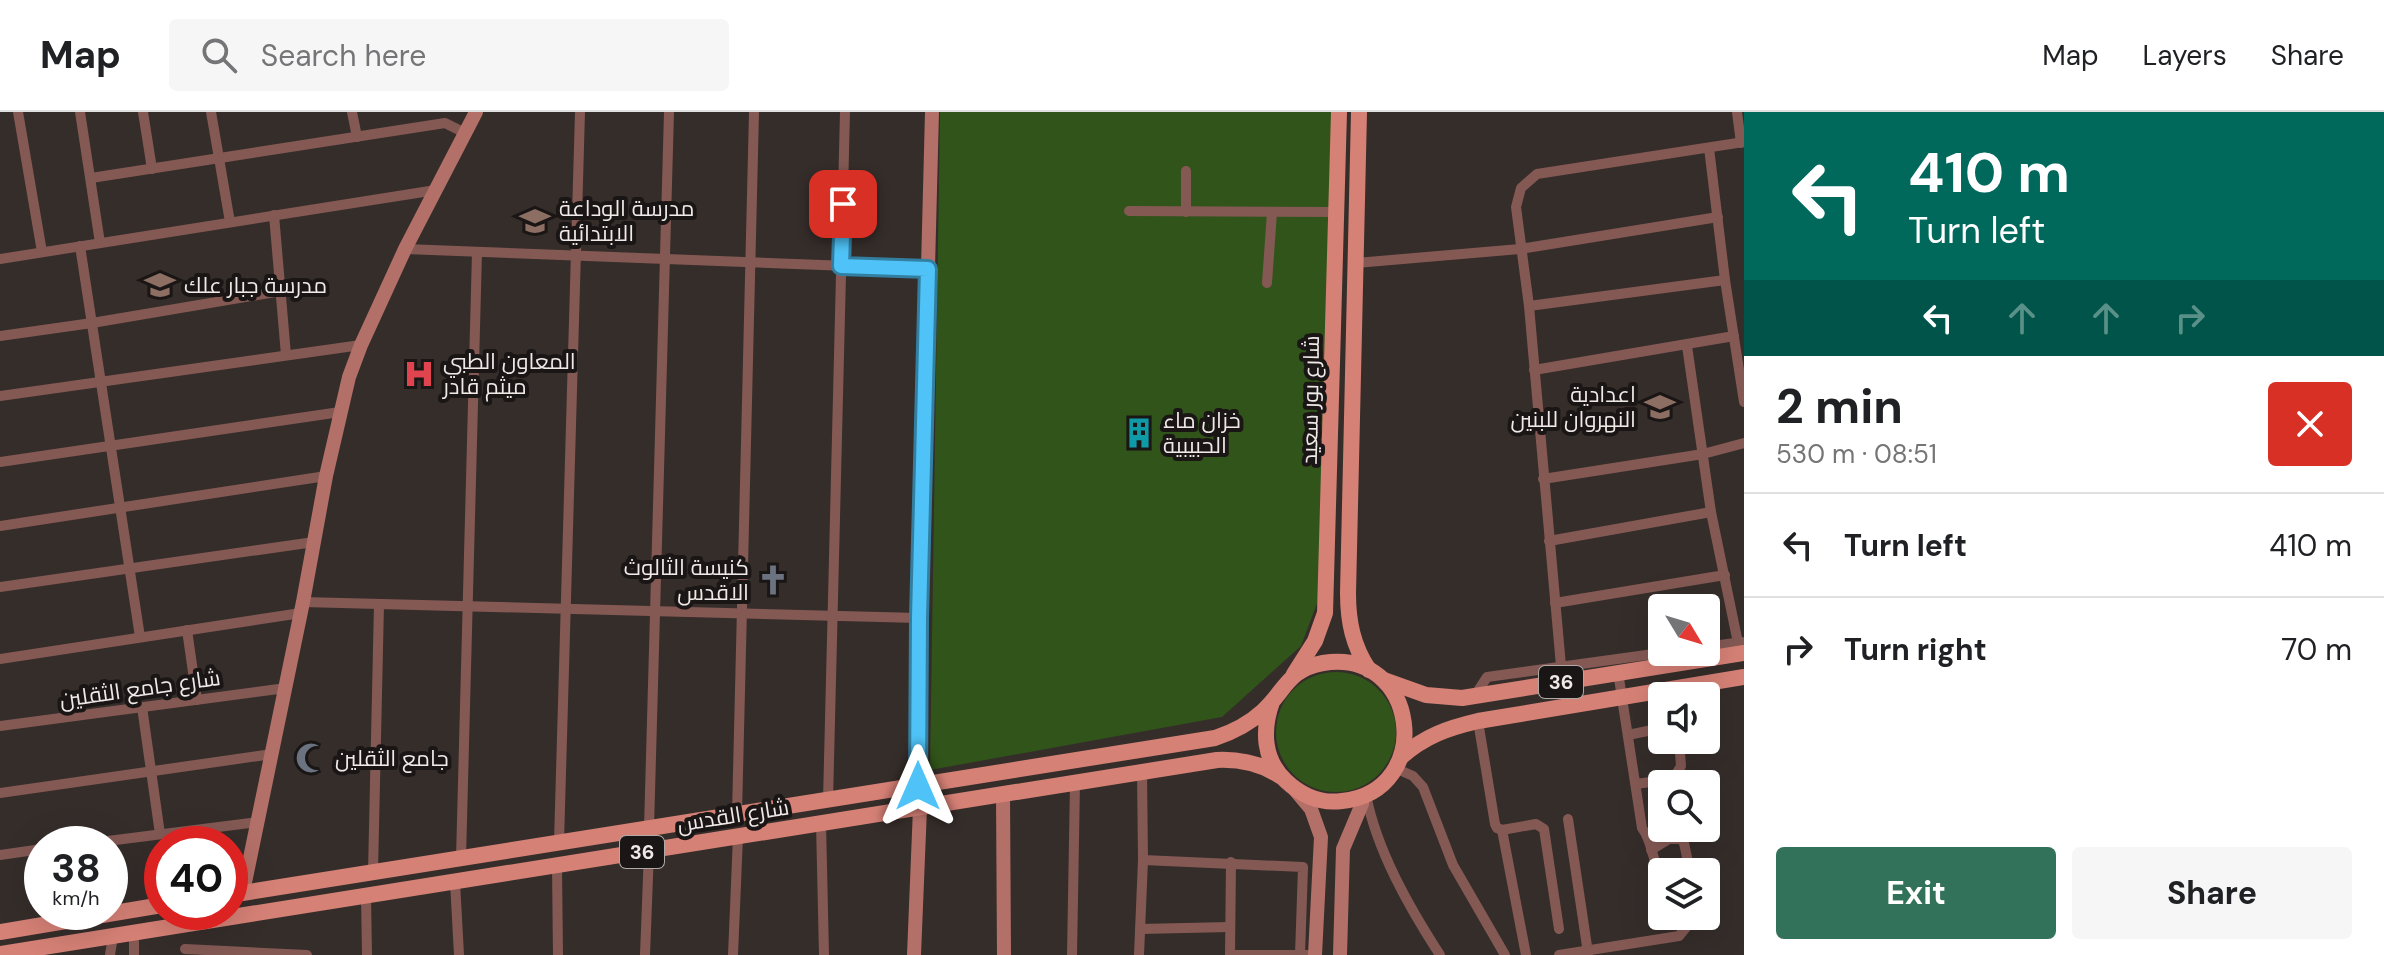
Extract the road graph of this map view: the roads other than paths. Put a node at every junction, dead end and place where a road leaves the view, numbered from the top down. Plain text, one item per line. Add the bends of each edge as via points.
1 (18, 112) edge
2 (80, 112) edge
3 (143, 112) edge
4 (211, 112) edge
5 (352, 112) edge
6 (476, 112) edge
7 (580, 112) edge
8 (669, 112) edge
9 (754, 112) edge
10 (845, 112) edge
11 (932, 112) edge
12 (1339, 112) edge
13 (1359, 112) edge
14 (1737, 112) edge
15 (465, 133) junction
16 (357, 137) junction
17 (1742, 143) edge
18 (1709, 148) junction
19 (218, 158) junction
20 (152, 169) junction
21 (1186, 171) dead end
22 (91, 178) junction
23 (436, 190) junction
24 (1129, 211) dead end
25 (1186, 212) junction
26 (1272, 212) junction
27 (1337, 212) junction
28 (274, 215) junction
29 (1718, 217) junction
30 (230, 222) junction
31 (100, 243) junction
32 (80, 246) junction
33 (405, 249) junction
34 (1520, 249) junction
35 (42, 252) junction
36 (477, 252) junction
37 (576, 256) junction
38 (0, 259) edge
39 (665, 259) junction
40 (751, 263) junction
41 (1356, 263) junction
42 (841, 266) junction
43 (928, 269) junction
44 (1725, 280) junction
45 (1267, 283) dead end
46 (281, 291) junction
47 (1529, 306) junction
48 (1334, 319) junction
49 (1355, 320) junction
50 (92, 323) junction
51 (0, 336) edge
52 (1734, 336) junction
53 (361, 345) junction
54 (1687, 346) junction
55 (286, 355) junction
56 (1534, 370) junction
57 (101, 381) junction
58 (0, 396) edge
59 (1744, 402) edge
60 (340, 412) junction
61 (1744, 443) edge
62 (110, 446) junction
63 (1703, 454) junction
64 (0, 462) edge
65 (326, 476) junction
66 (1543, 479) junction
67 (120, 508) junction
68 (1711, 512) junction
69 (0, 526) edge
70 (1549, 541) junction
71 (314, 542) junction
72 (129, 568) junction
73 (1725, 575) junction
74 (0, 587) edge
75 (1555, 603) junction
76 (379, 604) junction
77 (468, 606) junction
78 (302, 608) junction
79 (566, 609) junction
80 (655, 611) junction
81 (742, 614) junction
82 (832, 616) junction
83 (919, 618) junction
84 (187, 630) junction
85 (140, 637) junction
86 (1742, 646) edge
87 (1720, 647) edge
88 (1648, 655) edge
89 (0, 659) edge
90 (1561, 666) junction
91 (1618, 672) junction
92 (1375, 674) junction
93 (1744, 677) edge
94 (1290, 679) junction
95 (286, 688) junction
96 (1474, 697) junction
97 (1623, 697) junction
98 (197, 700) junction
99 (1272, 702) junction
100 (142, 707) junction
101 (1478, 721) junction
102 (0, 726) edge
103 (1648, 731) edge
104 (1628, 735) junction
105 (272, 754) junction
106 (1680, 754) edge
107 (1398, 762) junction
108 (151, 772) junction
109 (1142, 772) junction
110 (1281, 777) junction
111 (1075, 783) junction
112 (1636, 784) junction
113 (918, 786) junction
114 (1295, 790) junction
115 (0, 793) edge
116 (1003, 794) junction
117 (1364, 796) junction
118 (828, 801) junction
119 (920, 808) junction
120 (774, 809) junction
121 (737, 814) junction
122 (1568, 819) dead end
123 (258, 822) junction
124 (821, 823) junction
125 (159, 826) edge
126 (225, 826) edge
127 (649, 828) junction
128 (788, 829) junction
129 (1502, 830) junction
130 (765, 833) junction
131 (738, 836) junction
132 (559, 842) junction
133 (1651, 850) junction
134 (506, 851) junction
135 (649, 851) junction
136 (24, 852) edge
137 (0, 855) edge
138 (248, 856) edge
139 (461, 858) junction
140 (1654, 858) edge
141 (1687, 858) edge
142 (1143, 860) junction
143 (1231, 862) junction
144 (557, 867) junction
145 (373, 872) junction
146 (509, 873) junction
147 (455, 882) junction
148 (248, 892) edge
149 (366, 896) junction
150 (248, 915) edge
151 (24, 926) edge
152 (1230, 927) junction
153 (1140, 929) junction
154 (1559, 929) dead end
155 (158, 930) edge
156 (187, 930) edge
157 (1684, 930) edge
158 (0, 932) edge
159 (134, 934) junction
160 (113, 936) junction
161 (185, 952) edge
162 (1588, 952) edge
163 (0, 954) edge
164 (110, 955) edge
165 (134, 955) edge
166 (307, 955) edge
167 (367, 955) edge
168 (459, 955) edge
169 (558, 955) edge
170 (645, 955) edge
171 (733, 955) edge
172 (824, 955) edge
173 (914, 955) edge
174 (1004, 955) edge
175 (1072, 955) edge
176 (1139, 955) edge
177 (1231, 955) edge
178 (1300, 955) edge
179 (1316, 955) edge
180 (1340, 955) edge
181 (1440, 955) edge
182 (1505, 955) edge
183 (1526, 955) edge
184 (1559, 955) edge

1 - 35 street
2 - 22 street
3 - 20 street
4 - 19 street
5 - 16 street
6 - 15 street
7 - 37 street
8 - 39 street
9 - 40 street
10 - 42 street
11 - 43 street
12 - 27 main road, شارع بور سعيد
13 - 41 main road, شارع بور سعيد
14 - 17 street
15 - 16 street via 445,123
15 - 23 street
16 - 19 street
17 - 18 street
18 - 29 street
18 - 34 street via 1537,174 1521,188 1516,207
19 - 20 street
19 - 30 street
20 - 22 street
21 - 25 street
22 - 31 street
23 - 28 street
23 - 33 street
24 - 25 street
25 - 26 street
26 - 27 street
26 - 45 street
27 - 48 main road, شارع بور سعيد
28 - 30 street
28 - 46 street
29 - 34 street
29 - 44 street
30 - 31 street
31 - 32 street
32 - 35 street
32 - 50 street
33 - 36 street
33 - 53 street
34 - 41 street
34 - 47 street
35 - 38 street
36 - 37 street
36 - 77 street
37 - 39 street
37 - 79 street
39 - 40 street
39 - 80 street
40 - 42 street
40 - 81 street
41 - 49 main road, شارع بور سعيد
42 - 43 street
42 - 82 street
43 - 83 street
44 - 47 street
44 - 52 street
46 - 50 street
46 - 55 street
47 - 56 street
48 - 49 main road
48 - 94 main road, شارع بور سعيد via 1325,613 1315,641
49 - 92 main road, شارع بور سعيد via 1348,608 1358,654
50 - 51 street
50 - 57 street
52 - 54 street
52 - 59 street
53 - 55 street
53 - 60 street
54 - 56 street
54 - 63 street
55 - 57 street
56 - 66 street
57 - 58 street
57 - 62 street
60 - 62 street
60 - 65 street
61 - 63 street
62 - 64 street
62 - 67 street
63 - 66 street
63 - 68 street
65 - 67 street
65 - 71 street
66 - 70 street
67 - 69 street
67 - 72 street
68 - 70 street
68 - 73 street
70 - 75 street
71 - 72 street
71 - 78 street
72 - 74 street
72 - 85 street
73 - 75 street
73 - 86 street
75 - 90 street
76 - 77 street
76 - 78 street
76 - 145 street
77 - 79 street
77 - 139 street
78 - 84 street
78 - 95 street
79 - 80 street
79 - 132 street
80 - 81 street
80 - 127 street
81 - 82 street
81 - 121 street
82 - 83 street
82 - 118 street
83 - 113 street
84 - 85 street
84 - 98 street
85 - 89 street
86 - 87 street
86 - 91 main road, 36
88 - 90 street
90 - 96 street via 1487,677
91 - 96 main road, 36
91 - 97 street
92 - 94 main road via 1345,662 1320,663
92 - 96 main road, 36 via 1426,695
92 - 107 main road via 1401,706 1405,740
93 - 97 main road, 36
94 - 99 main road
95 - 98 street, شارع جامع الثقلين
95 - 105 street
97 - 101 main road, 36
97 - 104 street
98 - 100 street, شارع جامع الثقلين
99 - 110 main road via 1265,733
99 - 113 main road, شارع القدس / 36 via 1246,724 1215,738
100 - 102 street, شارع جامع الثقلين
100 - 108 street
101 - 107 main road, 36 via 1433,734
101 - 129 street via 1495,824
103 - 104 street
104 - 112 street
105 - 108 street
105 - 123 street
106 - 112 street via 1681,766 1673,779
107 - 117 main road via 1387,779
107 - 182 street via 1423,787 1453,865
108 - 115 street
108 - 125 street
109 - 110 main road, شارع القدس / 36 via 1227,760 1255,764
109 - 111 main road, شارع القدس / 36
109 - 142 street
110 - 114 main road
111 - 116 main road, شارع القدس / 36
111 - 175 street
112 - 133 street
113 - 118 main road, شارع القدس / 36
114 - 117 main road via 1335,802
114 - 179 street via 1311,809 1321,837
116 - 119 main road, شارع القدس / 36
116 - 174 street
117 - 180 street via 1343,849
117 - 181 street via 1373,827
118 - 120 main road, شارع القدس / 36
119 - 124 main road, شارع القدس / 36
119 - 173 street
120 - 121 main road, شارع القدس / 36
120 - 128 main road
120 - 130 main road via 774,824
121 - 127 main road, شارع القدس / 36
122 - 162 street
123 - 126 street
123 - 138 street
124 - 128 main road, شارع القدس / 36
124 - 172 street
127 - 132 main road, شارع القدس / 36
128 - 130 main road, شارع القدس / 36
129 - 154 street via 1536,824 1544,829
129 - 183 street
130 - 131 main road, شارع القدس / 36
131 - 135 main road, شارع القدس / 36
131 - 171 street
132 - 134 main road, شارع القدس / 36
133 - 140 street
133 - 141 street via 1669,839 1681,839
134 - 139 main road, شارع القدس / 36
134 - 146 main road
135 - 144 main road, شارع القدس / 36
135 - 170 street
136 - 137 street
139 - 145 main road, شارع القدس / 36
142 - 143 street
142 - 153 street
143 - 152 street
143 - 178 street via 1303,867
144 - 146 main road, شارع القدس / 36
144 - 169 street
145 - 148 main road, شارع القدس / 36
146 - 147 main road, شارع القدس / 36
147 - 149 main road, شارع القدس / 36
147 - 168 street
149 - 150 main road, شارع القدس / 36
149 - 167 street
151 - 158 main road
152 - 153 street
152 - 177 street
153 - 176 street
155 - 159 main road, شارع القدس / 36
156 - 161 street
157 - 162 street via 1679,936
159 - 160 main road, شارع القدس / 36
159 - 165 street
160 - 163 main road, شارع القدس / 36
160 - 164 street
161 - 166 street
162 - 184 street
177 - 178 street
178 - 179 street

